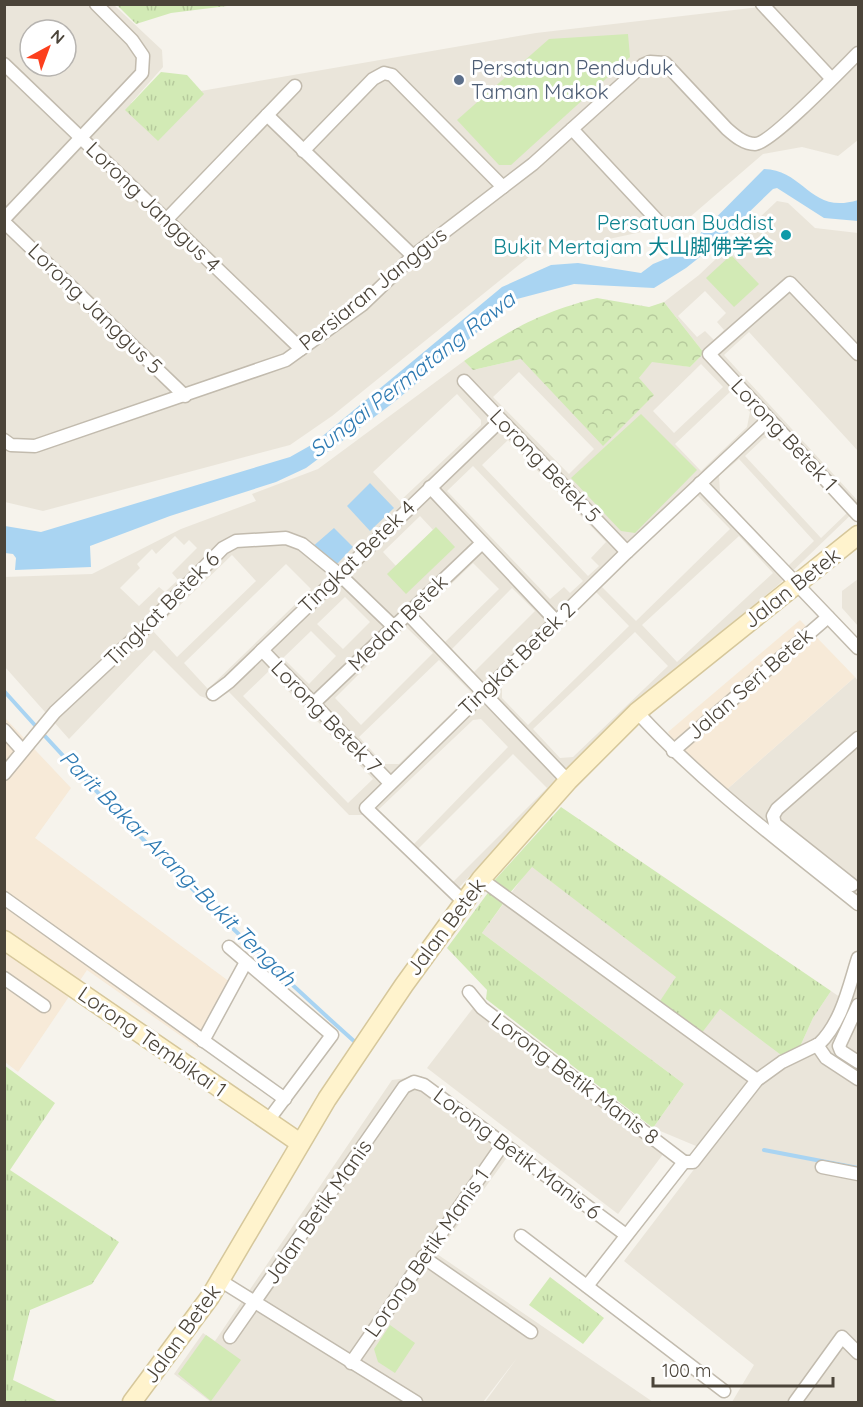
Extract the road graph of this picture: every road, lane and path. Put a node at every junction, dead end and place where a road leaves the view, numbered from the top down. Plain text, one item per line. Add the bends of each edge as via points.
1 (96, 4) edge
2 (762, 4) edge
3 (858, 53) edge
4 (4, 64) edge
5 (831, 78) junction
6 (294, 86) dead end
7 (267, 115) junction
8 (572, 129) junction
9 (81, 138) junction
10 (303, 151) junction
11 (502, 186) junction
12 (167, 219) junction
13 (4, 220) edge
14 (657, 220) dead end
15 (413, 256) junction
16 (301, 349) junction
17 (858, 354) edge
18 (464, 381) dead end
19 (185, 396) junction
20 (501, 420) junction
21 (768, 420) junction
22 (4, 440) edge
23 (700, 483) junction
24 (430, 487) junction
25 (858, 515) edge
26 (858, 535) edge
27 (482, 543) junction
28 (627, 552) junction
29 (340, 575) junction
30 (796, 586) junction
31 (408, 614) junction
32 (828, 617) junction
33 (556, 621) junction
34 (394, 627) junction
35 (858, 648) edge
36 (262, 650) junction
37 (483, 692) junction
38 (213, 694) dead end
39 (314, 704) junction
40 (637, 712) junction
41 (4, 730) edge
42 (858, 738) edge
43 (22, 750) junction
44 (673, 751) junction
45 (4, 774) edge
46 (568, 782) junction
47 (390, 783) junction
48 (481, 879) junction
49 (856, 885) edge
50 (4, 898) edge
51 (464, 902) junction
52 (858, 904) edge
53 (4, 940) edge
54 (229, 947) dead end
55 (858, 958) edge
56 (246, 962) junction
57 (4, 978) edge
58 (470, 992) dead end
59 (858, 1005) edge
60 (44, 1006) dead end
61 (203, 1041) junction
62 (817, 1045) junction
63 (858, 1062) edge
64 (858, 1079) edge
65 (757, 1080) junction
66 (404, 1087) joint
67 (285, 1099) junction
68 (267, 1122) junction
69 (300, 1143) junction
70 (503, 1144) junction
71 (684, 1162) junction
72 (822, 1167) dead end
73 (858, 1174) edge
74 (627, 1235) junction
75 (521, 1236) dead end
76 (423, 1257) junction
77 (221, 1281) junction
78 (587, 1287) junction
79 (255, 1303) junction
80 (531, 1332) dead end
81 (231, 1338) dead end
82 (858, 1353) edge
83 (351, 1363) junction
84 (724, 1391) dead end
85 (132, 1402) edge
86 (416, 1402) edge
87 (795, 1402) edge

1 - 9 street via 143,56 142,73
2 - 5 street
3 - 5 street
4 - 9 street, Lorong Janggus 4
5 - 8 street, Persiaran Janggus via 763,142 755,144 738,139 665,63 650,62
6 - 7 street
7 - 10 street
7 - 12 street
8 - 11 street, Persiaran Janggus
8 - 14 street
9 - 12 street, Lorong Janggus 4
9 - 13 street
10 - 11 street via 373,79 384,73 392,75
10 - 15 street
11 - 15 street, Persiaran Janggus
12 - 16 street, Lorong Janggus 4
13 - 19 street, Lorong Janggus 5
15 - 16 street, Persiaran Janggus via 362,305
16 - 19 street, Persiaran Janggus via 286,360
17 - 21 street, Lorong Betek 1 via 790,282 709,354
18 - 20 street, Lorong Betek 5
19 - 22 street, Persiaran Janggus via 35,446 11,445
20 - 24 street, Tingkat Betek 4
20 - 28 street, Lorong Betek 5
21 - 23 street, Tingkat Betek 2
21 - 25 street, Lorong Betek 1
23 - 28 street, Tingkat Betek 2
23 - 30 street
24 - 27 street
24 - 29 street, Tingkat Betek 4
26 - 30 street, Jalan Betek
27 - 31 street, Medan Betek
27 - 33 street
28 - 33 street, Tingkat Betek 2
29 - 34 street, Tingkat Betek 6
29 - 36 street, Tingkat Betek 4
29 - 43 street, Tingkat Betek 6 via 302,544 286,538 236,541 223,548 55,712
30 - 32 street
30 - 40 street, Jalan Betek
31 - 34 street, Medan Betek
31 - 37 street
32 - 35 street
32 - 44 street, Jalan Seri Betek
33 - 37 street, Tingkat Betek 2
34 - 39 street, Medan Betek
36 - 38 street, Tingkat Betek 4
36 - 39 street, Lorong Betek 7
37 - 46 street
37 - 47 street, Tingkat Betek 2
39 - 47 street, Lorong Betek 7
40 - 44 street
40 - 46 street, Jalan Betek
41 - 43 street
42 - 49 street via 773,816 775,824
43 - 45 street, Tingkat Betek 6
44 - 52 street
46 - 48 street, Jalan Betek
47 - 51 street, Tingkat Betek 2 via 366,808
48 - 51 street, Jalan Betek
48 - 65 street
50 - 61 street
51 - 69 street, Jalan Betek
53 - 68 street, Lorong Tembikai 1
54 - 56 street
55 - 62 street via 843,1004 826,1037
56 - 61 street
56 - 67 street via 332,1035
57 - 60 street, Lorong Tembikai 1
58 - 71 street, Lorong Betik Manis 8 via 482,1008
59 - 63 street via 839,1041 841,1051
61 - 67 street
62 - 64 street via 826,1058
62 - 65 street
65 - 71 street via 693,1162
66 - 70 street, Lorong Betik Manis 6 via 414,1082 424,1085
66 - 79 street, Jalan Betik Manis
67 - 68 street
68 - 69 street, Lorong Tembikai 1
69 - 77 street, Jalan Betek
70 - 74 street, Lorong Betik Manis 6
70 - 76 street, Lorong Betik Manis 1
71 - 74 street
72 - 73 street
74 - 78 street
75 - 78 street
76 - 80 street
76 - 83 street, Lorong Betik Manis 1
77 - 79 street
77 - 85 street, Jalan Betek
78 - 84 street
79 - 81 street, Jalan Betik Manis
79 - 83 street
82 - 87 street via 842,1337
83 - 86 street

